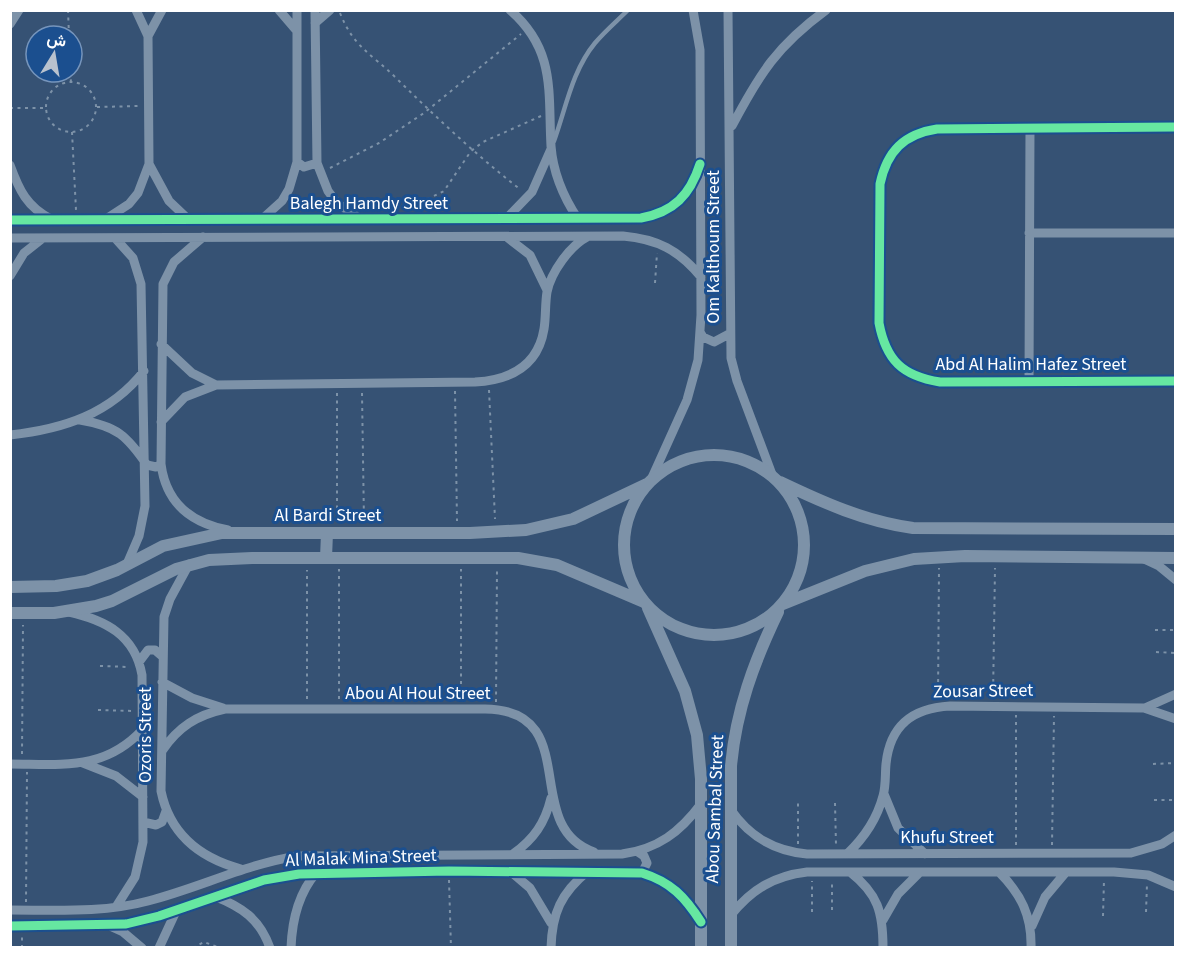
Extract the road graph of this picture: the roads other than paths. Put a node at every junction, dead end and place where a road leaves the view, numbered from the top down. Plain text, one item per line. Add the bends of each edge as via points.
1 (19, 10) edge
2 (136, 10) edge
3 (162, 10) edge
4 (279, 10) edge
5 (297, 10) edge
6 (315, 10) edge
7 (330, 10) edge
8 (510, 10) edge
9 (628, 10) edge
10 (693, 10) edge
11 (728, 10) edge
12 (826, 10) edge
13 (315, 23) junction
14 (10, 24) edge
15 (297, 31) junction
16 (148, 36) junction
17 (1175, 127) edge
18 (731, 128) junction
19 (1030, 128) junction
20 (551, 146) junction
21 (297, 162) junction
22 (317, 163) junction
23 (149, 164) junction
24 (700, 164) junction
25 (10, 165) edge
26 (398, 216) junction
27 (505, 219) junction
28 (578, 219) junction
29 (622, 219) junction
30 (10, 220) edge
31 (54, 220) junction
32 (76, 220) junction
33 (104, 220) junction
34 (189, 220) junction
35 (261, 220) junction
36 (363, 220) junction
37 (1029, 233) junction
38 (1176, 233) edge
39 (590, 236) junction
40 (623, 236) junction
41 (203, 237) junction
42 (399, 237) junction
43 (506, 237) junction
44 (10, 238) edge
45 (43, 238) junction
46 (73, 238) junction
47 (115, 238) junction
48 (10, 276) edge
49 (700, 277) junction
50 (547, 290) junction
51 (144, 318) junction
52 (161, 319) junction
53 (700, 332) junction
54 (729, 334) junction
55 (161, 344) junction
56 (144, 371) junction
57 (1029, 381) junction
58 (1176, 381) edge
59 (216, 385) junction
60 (80, 420) junction
61 (161, 422) junction
62 (10, 435) edge
63 (144, 460) junction
64 (161, 464) junction
65 (775, 479) junction
66 (648, 483) junction
67 (1176, 529) edge
68 (239, 532) junction
69 (332, 533) junction
70 (326, 558) junction
71 (1142, 558) junction
72 (1176, 558) edge
73 (127, 564) junction
74 (189, 564) junction
75 (1176, 580) edge
76 (10, 587) edge
77 (646, 604) junction
78 (781, 606) junction
79 (67, 612) junction
80 (17, 613) edge
81 (162, 656) junction
82 (140, 665) junction
83 (162, 682) junction
84 (1176, 694) edge
85 (1144, 708) junction
86 (225, 709) junction
87 (1176, 719) edge
88 (143, 729) junction
89 (162, 751) junction
90 (83, 763) junction
91 (10, 764) edge
92 (884, 794) junction
93 (551, 795) junction
94 (143, 797) junction
95 (701, 804) junction
96 (731, 810) junction
97 (166, 811) junction
98 (143, 822) junction
99 (1176, 835) edge
100 (638, 852) junction
101 (1114, 853) junction
102 (512, 854) junction
103 (599, 854) junction
104 (802, 854) junction
105 (847, 854) junction
106 (925, 854) junction
107 (242, 869) junction
108 (510, 871) junction
109 (588, 871) junction
110 (809, 872) junction
111 (850, 872) junction
112 (920, 872) junction
113 (999, 872) junction
114 (1066, 872) junction
115 (1109, 872) junction
116 (316, 873) junction
117 (642, 873) junction
118 (1176, 887) edge
119 (214, 896) junction
120 (116, 908) junction
121 (177, 909) junction
122 (10, 910) edge
123 (731, 915) junction
124 (883, 920) junction
125 (701, 922) junction
126 (551, 923) junction
127 (10, 926) edge
128 (110, 926) junction
129 (1032, 926) junction
130 (142, 948) edge
131 (159, 948) edge
132 (270, 948) edge
133 (291, 948) edge
134 (551, 948) edge
135 (701, 948) edge
136 (731, 948) edge
137 (884, 948) edge
138 (1031, 948) edge

1 - 14 street
2 - 16 street
3 - 16 street
4 - 15 street
5 - 15 street
6 - 13 street
7 - 13 street
8 - 20 street via 529,29 544,56 552,111
9 - 20 lane via 584,59
10 - 24 street, Om Kalthoum Street via 700,50
11 - 18 street, Om Kalthoum Street
12 - 18 street via 799,30 765,67
13 - 22 street
15 - 21 street
16 - 23 street
17 - 19 street, Abd Al Halim Hafez Street
18 - 54 street, Om Kalthoum Street
19 - 37 street
19 - 57 street, Abd Al Halim Hafez Street via 920,132 904,139 892,151 880,184 879,311 883,341 891,358 921,379
20 - 27 street via 539,181
20 - 28 street via 560,183
21 - 22 street via 304,167
21 - 35 street via 290,189
22 - 36 street via 337,203
23 - 33 street via 138,193 129,204
23 - 34 street via 169,201
24 - 29 street, Balegh Hamdy Street via 686,196 673,208 658,215
24 - 49 street, Om Kalthoum Street
25 - 31 street via 22,196
26 - 27 street, Balegh Hamdy Street
26 - 36 street, Balegh Hamdy Street
26 - 42 street
27 - 28 street, Balegh Hamdy Street
28 - 29 street, Balegh Hamdy Street
29 - 40 street via 626,226
30 - 31 street, Balegh Hamdy Street
31 - 32 street, Balegh Hamdy Street
32 - 33 street, Balegh Hamdy Street
32 - 46 street
33 - 34 street, Balegh Hamdy Street
34 - 35 street, Balegh Hamdy Street
35 - 36 street, Balegh Hamdy Street
37 - 38 street
37 - 57 street
39 - 40 street, Balegh Hamdy Street
39 - 43 street, Balegh Hamdy Street
39 - 50 street via 566,256
40 - 49 street, Balegh Hamdy Street via 658,242 675,251
41 - 42 street, Balegh Hamdy Street
41 - 47 street, Balegh Hamdy Street
41 - 52 street via 182,252 168,272 163,284
42 - 43 street, Balegh Hamdy Street
43 - 50 street via 530,255
44 - 45 street, Balegh Hamdy Street
45 - 46 street, Balegh Hamdy Street
45 - 48 street via 24,253
46 - 47 street, Balegh Hamdy Street
47 - 51 street via 129,252 138,270
49 - 53 street, Om Kalthoum Street
50 - 59 street via 544,331 531,360 505,378
51 - 52 street via 154,314
51 - 56 street
52 - 55 street
53 - 54 street via 714,342
53 - 66 street, Om Kalthoum Street via 698,360 687,400
54 - 65 street, Om Kalthoum Street via 736,381
55 - 59 street via 192,373
55 - 61 street
56 - 60 street via 122,395
56 - 63 street
57 - 58 street, Abd Al Halim Hafez Street
59 - 61 street via 185,398
60 - 62 street
60 - 63 street via 111,427
61 - 64 street
63 - 64 street via 150,466
63 - 73 street via 143,521
64 - 68 street via 168,492 185,513 209,527
65 - 66 street via 744,460 710,455 677,463
65 - 67 street via 838,510 913,528
65 - 78 street via 799,513 805,551 797,580
66 - 69 street, Al Bardi Street via 573,519 526,530
66 - 77 street via 627,521 624,542 632,584
68 - 69 street, Al Bardi Street
68 - 73 street, Al Bardi Street via 183,540
69 - 70 street
70 - 74 street via 227,559
70 - 77 street via 518,558 557,565
71 - 72 street
71 - 75 street
71 - 78 street via 939,556 865,571
73 - 76 street, Al Bardi Street via 72,584
74 - 79 street via 112,602
74 - 81 street, Ozoris Street via 164,617
77 - 78 street via 682,630 703,635 744,630
77 - 95 street, Abou Sambal Street via 693,713 700,756
78 - 96 street, Abou Sambal Street via 738,712 731,766
79 - 80 street
79 - 82 street, Ozoris Street via 98,619 112,627 124,637
81 - 82 street via 148,650
81 - 83 street, Ozoris Street
82 - 88 street, Ozoris Street
83 - 86 street, Abou Al Houl Street
83 - 89 street, Ozoris Street
84 - 85 street, Zousar Street
85 - 87 street, Zousar Street
85 - 92 street, Zousar Street via 938,707 913,714 895,731 886,761
86 - 89 street, Abou Al Houl Street via 202,715 182,727
86 - 93 street, Abou Al Houl Street via 496,709 524,718 543,740
88 - 90 street via 117,751
88 - 94 street, Ozoris Street
89 - 97 street, Ozoris Street via 161,791
90 - 91 street
90 - 94 street via 116,776
92 - 105 street, Zousar Street via 870,827
92 - 106 street, Zousar Street via 898,828
93 - 102 street, Abou Al Houl Street via 539,830
93 - 103 street, Abou Al Houl Street via 562,826 572,840
94 - 98 street, Ozoris Street
95 - 100 street, Al Malak Mina Street via 666,840
95 - 125 street, Abou Sambal Street
96 - 104 street, Khufu Street via 763,842
96 - 123 street, Abou Sambal Street
97 - 98 street via 162,822 156,825
97 - 107 street, Ozoris Street via 188,844 204,856
98 - 120 street, Ozoris Street via 135,877
99 - 101 street, Khufu Street via 1147,850
100 - 103 street, Al Malak Mina Street
100 - 117 street via 647,863
101 - 106 street, Khufu Street
101 - 115 street via 1118,860
102 - 103 street, Al Malak Mina Street
102 - 107 street, Al Malak Mina Street via 318,855 279,859
104 - 105 street, Khufu Street
104 - 110 street via 800,864
105 - 106 street, Khufu Street
107 - 120 street, Al Malak Mina Street via 165,896
108 - 109 street, Al Malak Mina Street
108 - 116 street, Al Malak Mina Street
108 - 126 street via 531,888
109 - 117 street, Al Malak Mina Street
109 - 126 street via 569,888
110 - 111 street, Khufu Street
110 - 123 street, Khufu Street via 764,884
111 - 112 street, Khufu Street
111 - 124 street via 871,891
112 - 113 street, Khufu Street
112 - 124 street via 898,894
113 - 114 street, Khufu Street
113 - 129 street via 1020,896
114 - 115 street, Khufu Street
114 - 129 street via 1046,897
115 - 118 street, Khufu Street via 1148,875
116 - 119 street, Al Malak Mina Street via 273,878
116 - 133 street via 297,906
117 - 125 street, Al Malak Mina Street via 681,894
119 - 121 street, Al Malak Mina Street
119 - 132 street via 244,909 256,920
120 - 122 street, Al Malak Mina Street
121 - 128 street, Al Malak Mina Street via 143,921
121 - 131 street
123 - 136 street, Abou Sambal Street
124 - 137 street
125 - 135 street, Abou Sambal Street
126 - 134 street
127 - 128 street, Al Malak Mina Street
128 - 130 street
129 - 138 street

